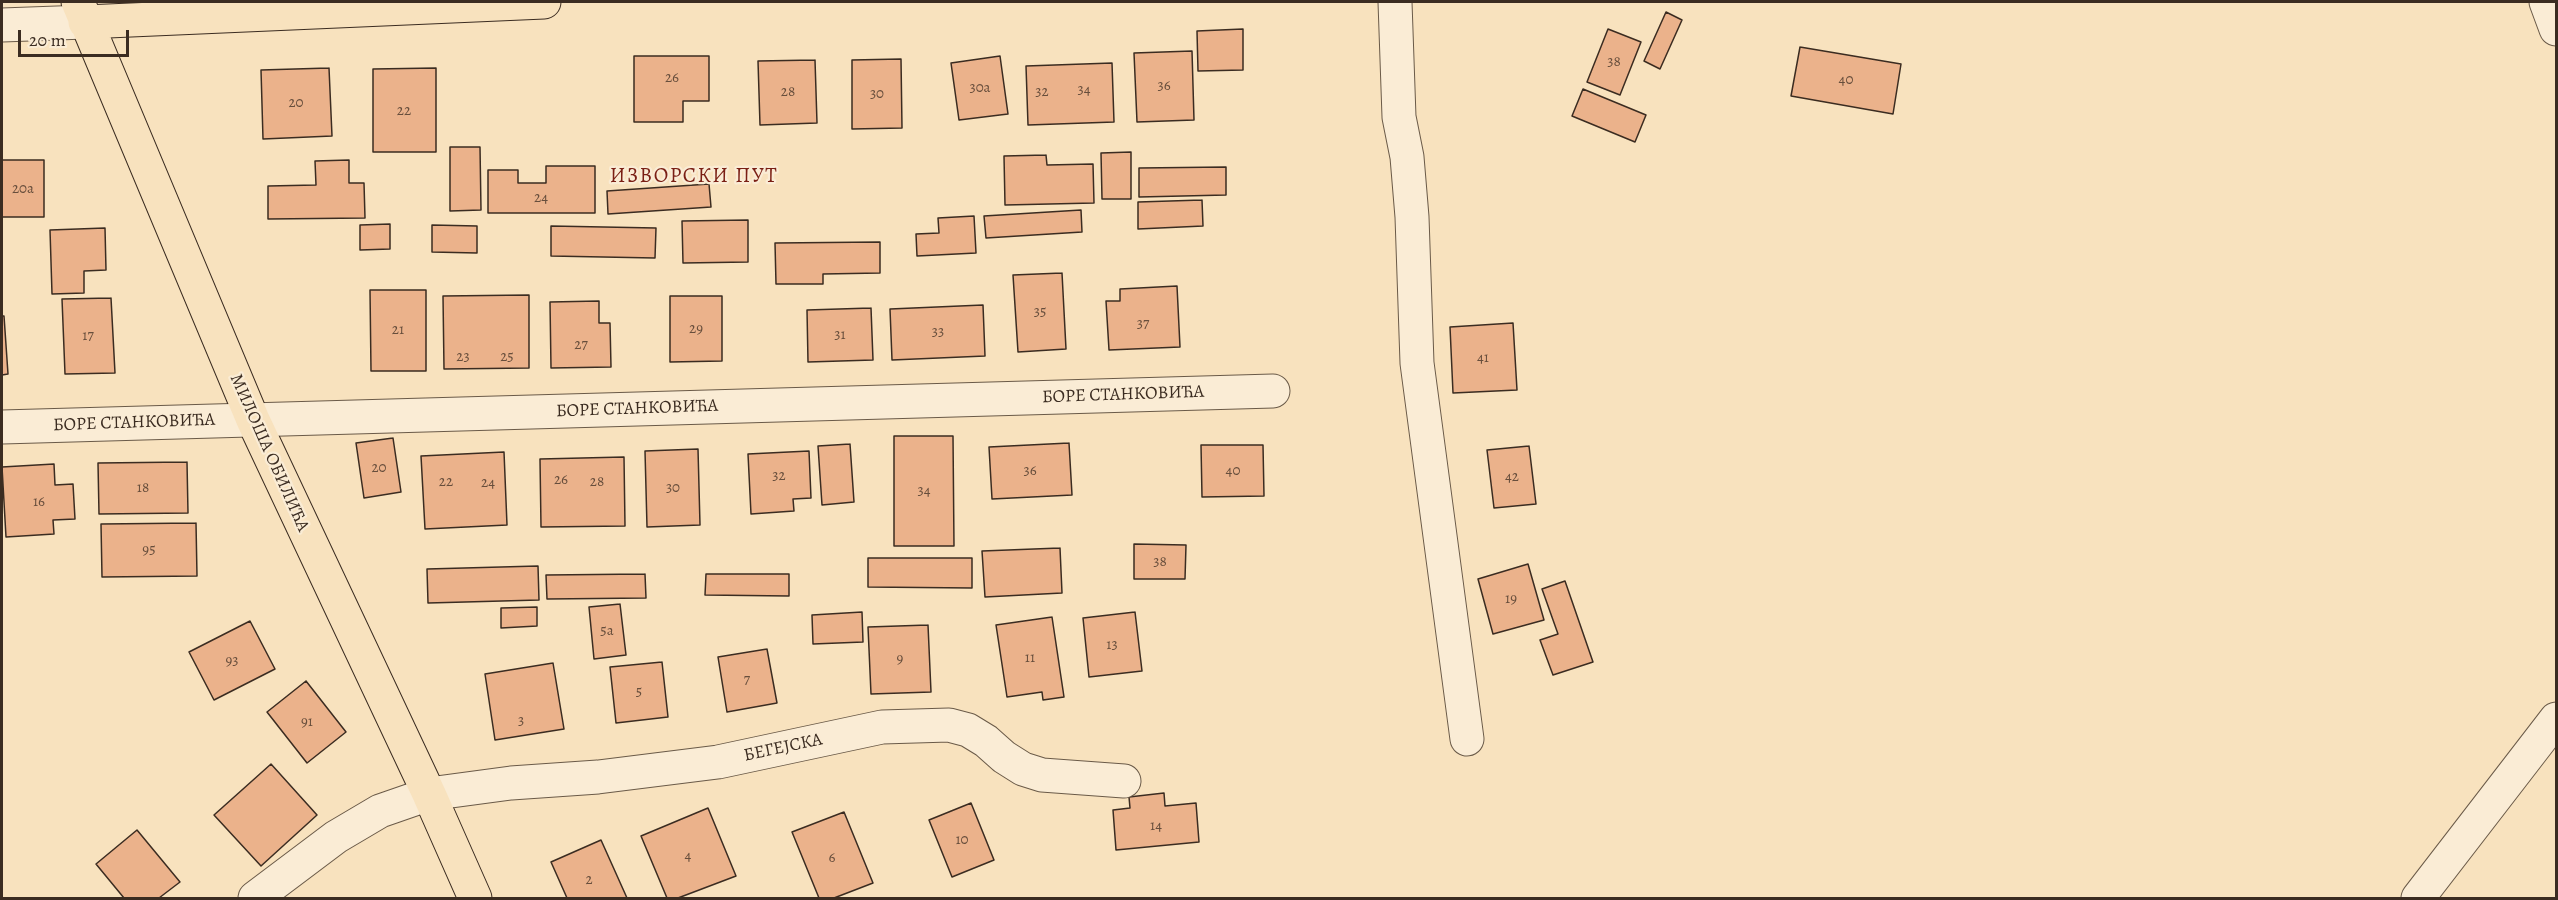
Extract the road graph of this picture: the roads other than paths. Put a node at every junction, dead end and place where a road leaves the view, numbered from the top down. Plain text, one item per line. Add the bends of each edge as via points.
1 (544, 2) edge
2 (1395, 2) edge
3 (2546, 2) edge
4 (81, 12) edge
5 (2, 25) edge
6 (2556, 29) edge
7 (1273, 391) dead end
8 (253, 420) junction
9 (2, 427) edge
10 (2556, 719) edge
11 (1467, 739) dead end
12 (1124, 781) dead end
13 (429, 794) junction
14 (255, 898) edge
15 (475, 898) edge
16 (2418, 898) edge

1 - 4 main road
2 - 11 street via 1400,117 1412,217 1417,363
3 - 6 street
4 - 5 street
4 - 8 main road, МИЛОША ОБИЛИЋА
7 - 8 street, БОРЕ СТАНКОВИЋА
8 - 9 street, БОРЕ СТАНКОВИЋА
8 - 13 main road, МИЛОША ОБИЛИЋА
10 - 16 street
12 - 13 street, БЕГЕЈСКА via 1042,775 1023,769 968,730 922,724 882,727 717,762
13 - 14 street, БЕГЕЈСКА via 380,811
13 - 15 main road, МИЛОША ОБИЛИЋА

